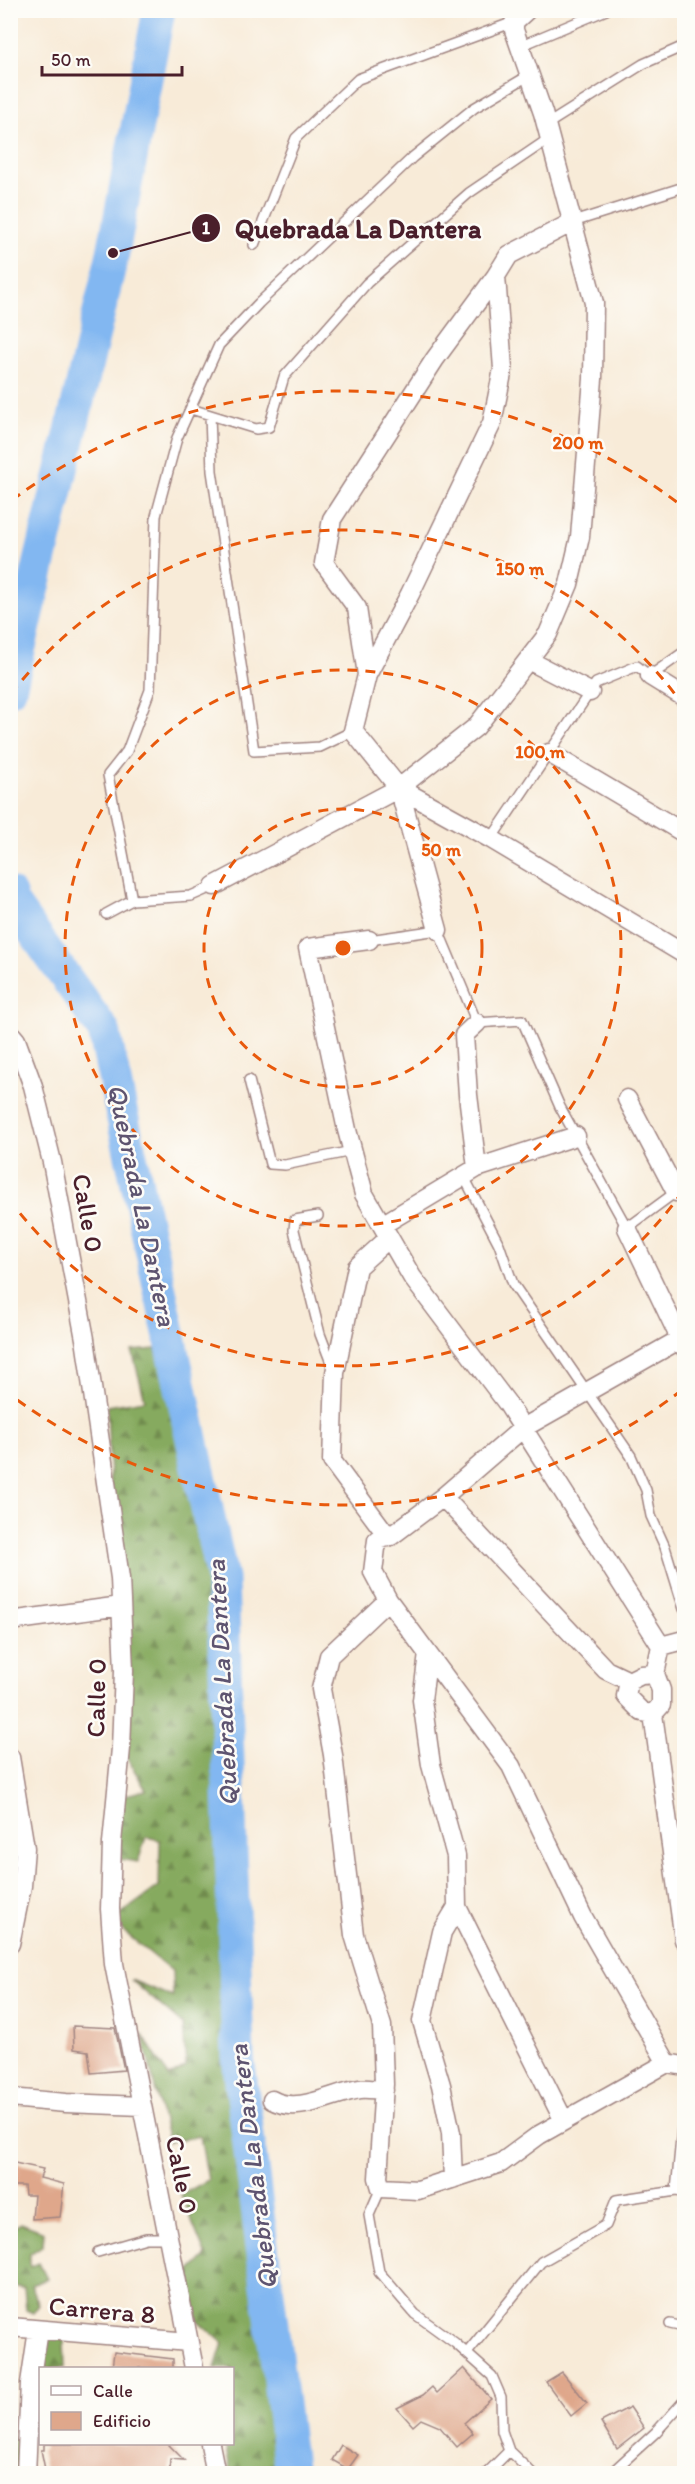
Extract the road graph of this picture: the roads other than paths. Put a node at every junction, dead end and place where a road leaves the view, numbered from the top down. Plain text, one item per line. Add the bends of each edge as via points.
1 (606, 10) edge
2 (520, 16) edge
3 (520, 46) junction
4 (684, 46) edge
5 (528, 76) junction
6 (548, 132) junction
7 (684, 187) edge
8 (573, 222) junction
9 (254, 245) dead end
10 (496, 276) junction
11 (191, 409) junction
12 (210, 415) junction
13 (684, 652) edge
14 (528, 660) junction
15 (367, 675) junction
16 (650, 676) junction
17 (590, 692) junction
18 (684, 697) edge
19 (353, 731) junction
20 (549, 753) junction
21 (399, 788) junction
22 (684, 833) edge
23 (491, 838) junction
24 (214, 886) joint
25 (132, 900) junction
26 (106, 914) dead end
27 (438, 930) junction
28 (369, 940) joint
29 (684, 954) edge
30 (477, 1023) junction
31 (10, 1033) edge
32 (249, 1080) dead end
33 (627, 1099) dead end
34 (576, 1136) junction
35 (352, 1151) junction
36 (470, 1172) junction
37 (680, 1189) edge
38 (318, 1216) dead end
39 (627, 1228) junction
40 (386, 1231) junction
41 (683, 1341) edge
42 (335, 1373) junction
43 (586, 1392) junction
44 (523, 1428) junction
45 (443, 1497) junction
46 (391, 1536) junction
47 (388, 1600) junction
48 (121, 1606) junction
49 (684, 1609) edge
50 (10, 1621) edge
51 (684, 1640) edge
52 (661, 1646) junction
53 (428, 1654) junction
54 (655, 1674) junction
55 (629, 1681) junction
56 (653, 1714) junction
57 (10, 1757) edge
58 (18, 1848) edge
59 (457, 1906) junction
60 (684, 1940) edge
61 (10, 1944) edge
62 (676, 2064) edge
63 (384, 2090) junction
64 (10, 2098) edge
65 (272, 2100) dead end
66 (142, 2106) junction
67 (684, 2106) edge
68 (564, 2121) junction
69 (453, 2179) junction
70 (381, 2188) junction
71 (680, 2192) edge
72 (168, 2238) junction
73 (98, 2252) dead end
74 (12, 2323) edge
75 (670, 2324) dead end
76 (684, 2327) edge
77 (38, 2330) junction
78 (189, 2342) junction
79 (467, 2353) junction
80 (194, 2367) edge
81 (684, 2401) edge
82 (210, 2445) edge
83 (509, 2451) junction
84 (26, 2474) edge
85 (216, 2474) edge
86 (486, 2474) edge
87 (533, 2474) edge
88 (610, 2474) edge

1 - 3 lane
2 - 3 street via 514,30
2 - 9 lane via 358,79 296,138
3 - 5 street
4 - 6 lane via 643,64
5 - 6 street
5 - 11 lane via 474,108 413,157 259,303 219,345
6 - 8 street
6 - 12 lane via 469,193 367,283 285,377 269,427 256,429
7 - 8 lane
8 - 10 street via 509,255
8 - 14 street via 594,303 593,379 580,537 569,584 548,634
10 - 15 street via 503,369 492,423
10 - 15 street via 435,359 332,519 324,563 357,608
11 - 12 lane
11 - 25 lane via 177,438 156,516 150,690 127,751 108,775
12 - 19 lane via 212,471 254,750 320,747
13 - 16 lane
14 - 17 street
14 - 21 street via 476,727
15 - 19 street
16 - 17 lane via 637,666 596,683
16 - 18 street
17 - 20 lane
19 - 21 street
20 - 22 street
20 - 23 lane
21 - 23 street
21 - 24 street
21 - 27 street
23 - 29 street
24 - 25 lane via 191,896
25 - 26 lane
27 - 28 lane
27 - 30 lane
28 - 35 street via 308,948
30 - 34 lane via 522,1020
30 - 36 street via 464,1035
31 - 48 street, Calle 0 via 33,1086 52,1162 85,1339
32 - 35 lane via 270,1164 285,1165
33 - 37 street
34 - 36 street
34 - 39 lane
35 - 40 street via 364,1194
36 - 40 street
36 - 43 lane via 513,1284
37 - 39 lane
38 - 42 lane via 295,1220 294,1230 320,1334
39 - 41 street
40 - 42 street via 357,1267
40 - 44 street via 412,1277
41 - 43 street
42 - 46 street via 332,1461
43 - 44 street
43 - 49 lane via 631,1456 646,1490 651,1516
44 - 45 street
44 - 52 street
45 - 46 street
45 - 55 street via 606,1670
46 - 47 street via 377,1540 373,1572
47 - 53 street
47 - 63 street via 329,1656 321,1689 333,1755 354,1935 382,2026
48 - 50 street
48 - 66 street, Calle 0 via 124,1671 110,1908 114,1964
51 - 52 street
52 - 54 street
53 - 59 street via 422,1700 431,1765 456,1856
53 - 62 street via 511,1766 583,1917
54 - 55 street
54 - 56 street via 661,1705
55 - 56 street via 626,1696 642,1712
56 - 60 street
57 - 58 street
58 - 61 street via 22,1886
59 - 68 street
59 - 69 street via 442,1932 422,2021 451,2133
62 - 68 street
63 - 65 street via 360,2089 289,2105
63 - 70 street via 378,2178
64 - 66 street
66 - 72 street, Calle 0
67 - 71 lane
68 - 69 street via 501,2163
69 - 70 street via 418,2190
70 - 79 lane via 369,2215 379,2272 414,2314
71 - 79 lane via 616,2200 606,2225 542,2262
72 - 73 lane via 146,2238
72 - 78 street, Calle 0
74 - 77 street, Carrera 8
75 - 76 lane
77 - 78 street, Carrera 8
77 - 84 street via 30,2383
78 - 80 street, Calle 0
79 - 83 lane via 492,2376 501,2397 502,2431
81 - 88 lane
82 - 85 street
83 - 86 lane
83 - 87 lane

